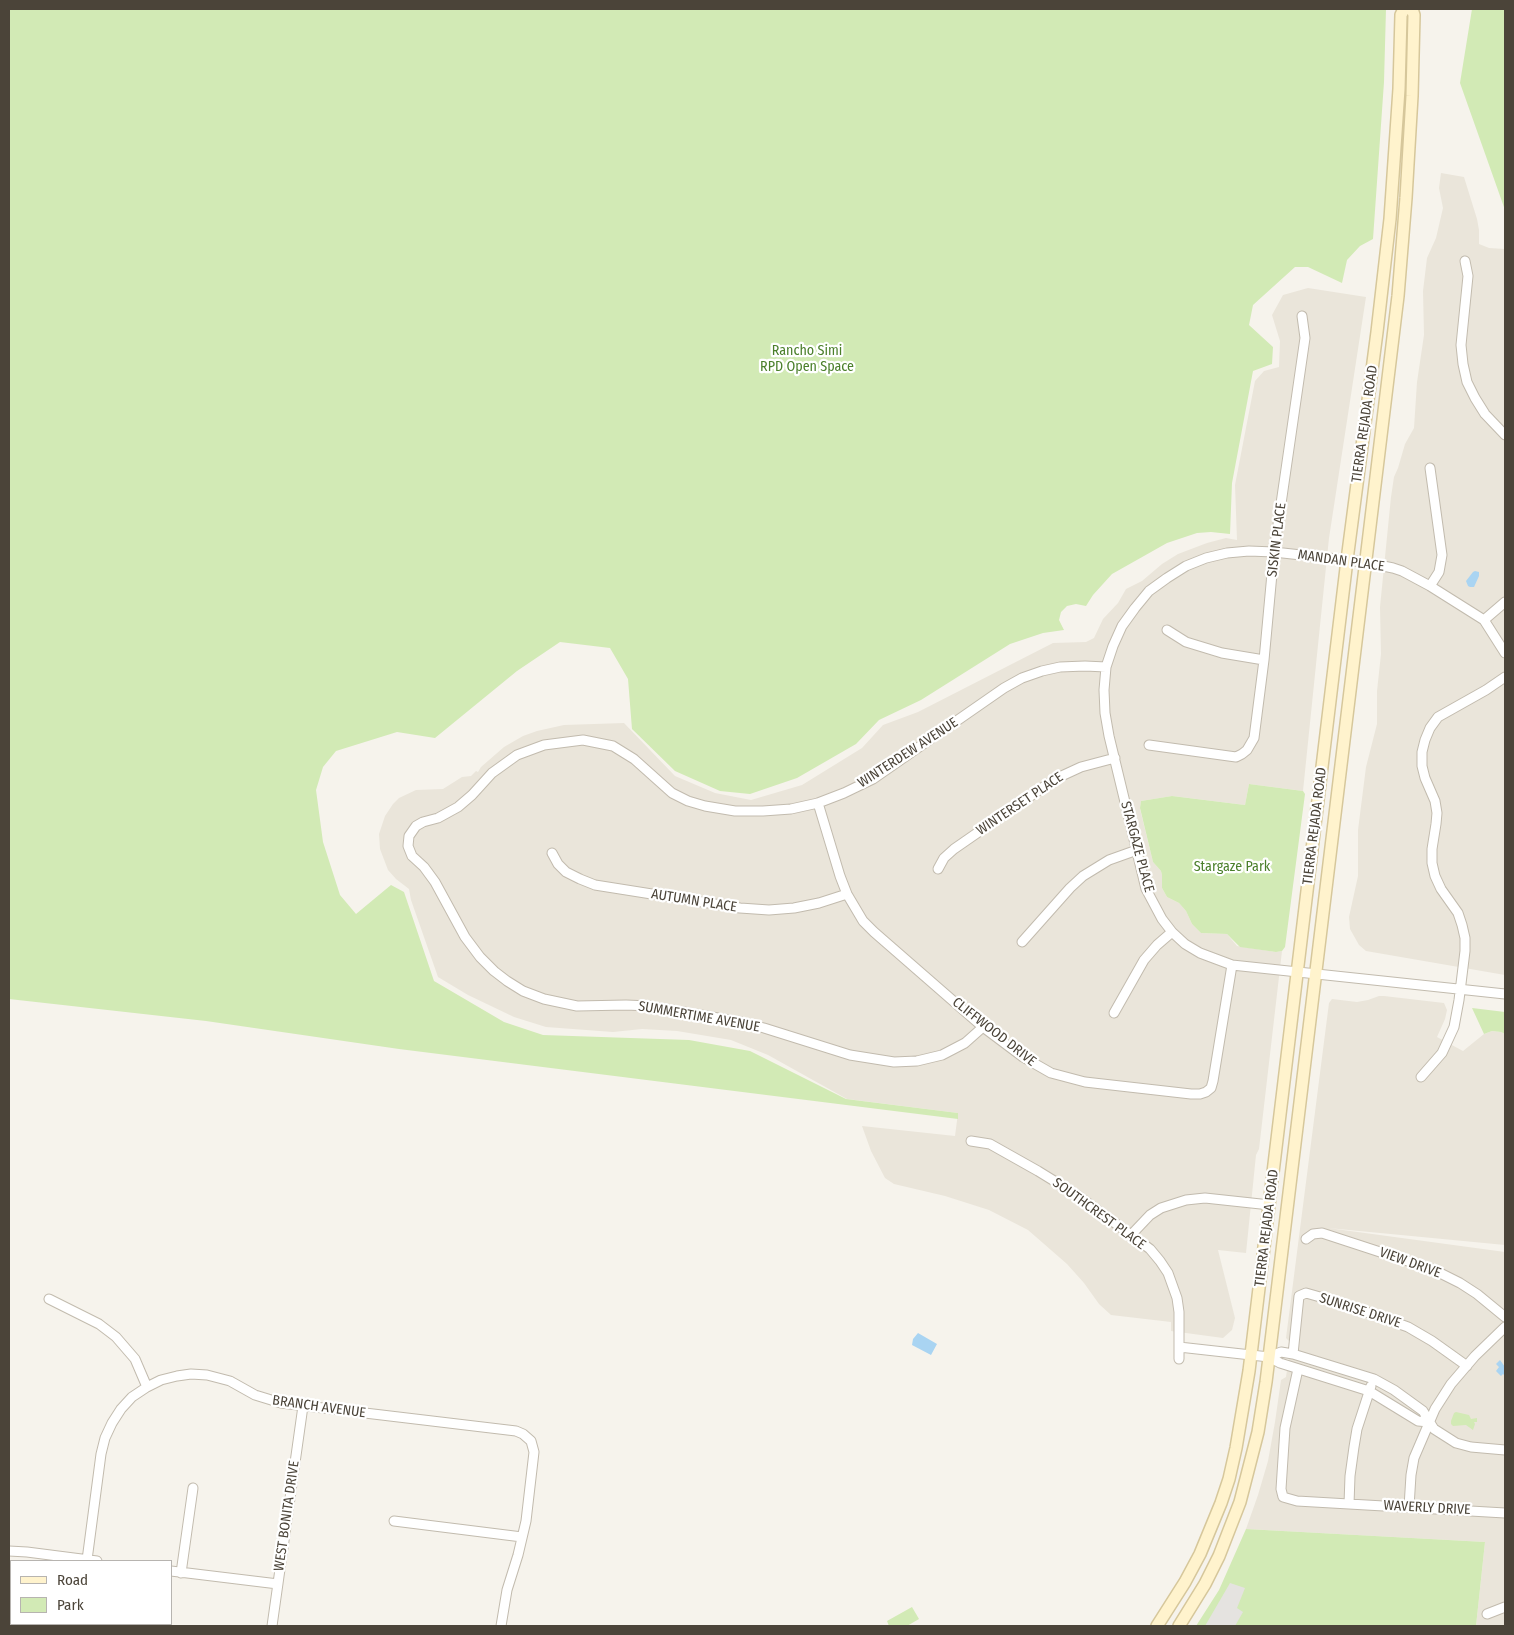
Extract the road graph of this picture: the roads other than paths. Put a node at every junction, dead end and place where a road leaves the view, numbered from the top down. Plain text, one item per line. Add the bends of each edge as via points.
1 (1404, 9) edge
2 (1412, 9) edge
3 (1465, 261) dead end
4 (1302, 316) dead end
5 (1505, 435) edge
6 (1430, 468) dead end
7 (1274, 552) junction
8 (1347, 560) junction
9 (1364, 562) junction
10 (1430, 586) junction
11 (1505, 602) edge
12 (1484, 620) junction
13 (1167, 630) dead end
14 (1505, 653) edge
15 (1264, 660) junction
16 (1106, 667) junction
17 (1505, 677) edge
18 (1149, 745) dead end
19 (1114, 758) junction
20 (818, 803) junction
21 (444, 814) joint
22 (1136, 850) junction
23 (552, 853) dead end
24 (938, 869) dead end
25 (847, 894) junction
26 (1172, 932) junction
27 (1022, 942) dead end
28 (1232, 965) junction
29 (1298, 972) junction
30 (1315, 974) junction
31 (1461, 988) junction
32 (1505, 994) edge
33 (1114, 1014) dead end
34 (984, 1027) junction
35 (1421, 1077) dead end
36 (971, 1141) dead end
37 (1270, 1205) junction
38 (1131, 1235) junction
39 (1306, 1239) dead end
40 (49, 1300) dead end
41 (1505, 1317) edge
42 (1505, 1327) edge
43 (1180, 1347) junction
44 (1293, 1354) junction
45 (1251, 1355) junction
46 (1269, 1357) junction
47 (1179, 1359) dead end
48 (1467, 1366) junction
49 (1298, 1369) junction
50 (1374, 1379) junction
51 (146, 1387) junction
52 (1369, 1391) junction
53 (303, 1406) junction
54 (1429, 1422) junction
55 (1505, 1449) edge
56 (193, 1488) dead end
57 (1349, 1504) junction
58 (1409, 1507) junction
59 (1505, 1513) edge
60 (394, 1521) dead end
61 (522, 1536) junction
62 (9, 1552) edge
63 (87, 1560) joint
64 (172, 1571) edge
65 (181, 1573) junction
66 (278, 1584) junction
67 (1505, 1607) edge
68 (1487, 1614) dead end
69 (272, 1626) edge
70 (501, 1626) edge
71 (1158, 1626) edge
72 (1179, 1626) edge

1 - 8 main road, TIERRA REJADA ROAD via 1401,14 1390,219
2 - 9 main road, TIERRA REJADA ROAD via 1412,96 1398,296
3 - 5 street via 1468,276 1461,345 1467,382 1485,414
4 - 7 street, SISKIN PLACE via 1305,338
6 - 10 street via 1442,554 1439,572
7 - 8 street, MANDAN PLACE
7 - 15 street, SISKIN PLACE
7 - 16 street, STARGAZE PLACE via 1249,551 1206,558 1166,578 1140,602 1122,626
8 - 9 street, MANDAN PLACE
8 - 29 main road, TIERRA REJADA ROAD
9 - 10 street, MANDAN PLACE via 1402,571
9 - 30 main road, TIERRA REJADA ROAD
10 - 12 street, MANDAN PLACE
11 - 12 street
12 - 14 street
13 - 15 street via 1186,642 1222,653
15 - 18 street, SISKIN PLACE via 1254,738 1242,754 1236,756
16 - 19 street, STARGAZE PLACE via 1105,713
16 - 20 street, WINTERDEW AVENUE via 1060,667 1022,678 873,779
17 - 31 street via 1438,717 1430,728 1422,752 1422,766 1437,812 1432,849 1435,876 1458,913 1465,938
19 - 22 street, STARGAZE PLACE
19 - 24 street, WINTERSET PLACE via 1081,767 1055,779 954,849
20 - 21 street, WINTERDEW AVENUE via 763,811 705,806 672,793 634,759 613,746 582,740 544,745 517,755 492,773 472,795
20 - 25 street, CLIFFWOOD DRIVE
21 - 34 street, SUMMERTIME AVENUE via 423,822 412,831 408,846 412,856 435,882 465,937 480,957 507,981 544,999 577,1006 649,1006 741,1022 850,1055 894,1062 942,1055 965,1043
22 - 26 street, STARGAZE PLACE via 1146,889
22 - 27 street via 1108,860 1084,876
23 - 25 street, AUTUMN PLACE via 566,872 595,885 740,908 794,908 819,904
25 - 34 street, CLIFFWOOD DRIVE via 874,932
26 - 28 street, STARGAZE PLACE via 1200,953
26 - 33 street via 1144,960
28 - 29 street, STARGAZE PLACE
28 - 34 street, CLIFFWOOD DRIVE via 1213,1080 1210,1088 1200,1094 1066,1078 1036,1066
29 - 30 street, STARGAZE PLACE
29 - 37 main road, TIERRA REJADA ROAD
30 - 31 street, STARGAZE PLACE
30 - 46 main road, TIERRA REJADA ROAD
31 - 32 street, STARGAZE PLACE
31 - 35 street via 1457,1016 1448,1042
36 - 38 street, SOUTHCREST PLACE via 990,1144 1038,1171
37 - 38 street via 1205,1198 1186,1200 1161,1208
37 - 45 main road, TIERRA REJADA ROAD
38 - 43 street, SOUTHCREST PLACE via 1160,1260 1173,1285 1179,1312
39 - 41 street, VIEW DRIVE via 1322,1233 1432,1269 1477,1294
40 - 51 street via 99,1324 116,1337 134,1359
42 - 48 street
43 - 45 street
43 - 47 street, SOUTHCREST PLACE
44 - 46 street via 1281,1352
44 - 48 street, SUNRISE DRIVE via 1300,1296 1306,1293 1408,1327
44 - 50 street
45 - 46 street
45 - 71 main road, TIERRA REJADA ROAD via 1229,1479 1200,1554
46 - 49 street
46 - 72 main road, TIERRA REJADA ROAD via 1258,1432 1240,1502 1219,1556
48 - 54 street via 1451,1384
49 - 52 street
49 - 57 street, WAVERLY DRIVE via 1285,1428 1283,1496 1297,1501
50 - 52 street
50 - 54 street via 1423,1411
51 - 53 street, BRANCH AVENUE via 177,1376 207,1375 230,1381 268,1400
51 - 63 street, BRANCH AVENUE via 121,1409 105,1438
52 - 54 street via 1418,1421
52 - 57 street via 1357,1429
53 - 61 street, BRANCH AVENUE via 523,1434 533,1444 534,1452
53 - 66 street, WEST BONITA DRIVE
54 - 55 street via 1456,1443
54 - 58 street via 1414,1458
56 - 65 street
57 - 58 street, WAVERLY DRIVE
58 - 59 street, WAVERLY DRIVE
60 - 61 street
61 - 70 street
62 - 63 street
64 - 65 street
65 - 66 street
66 - 69 street, WEST BONITA DRIVE
67 - 68 street

